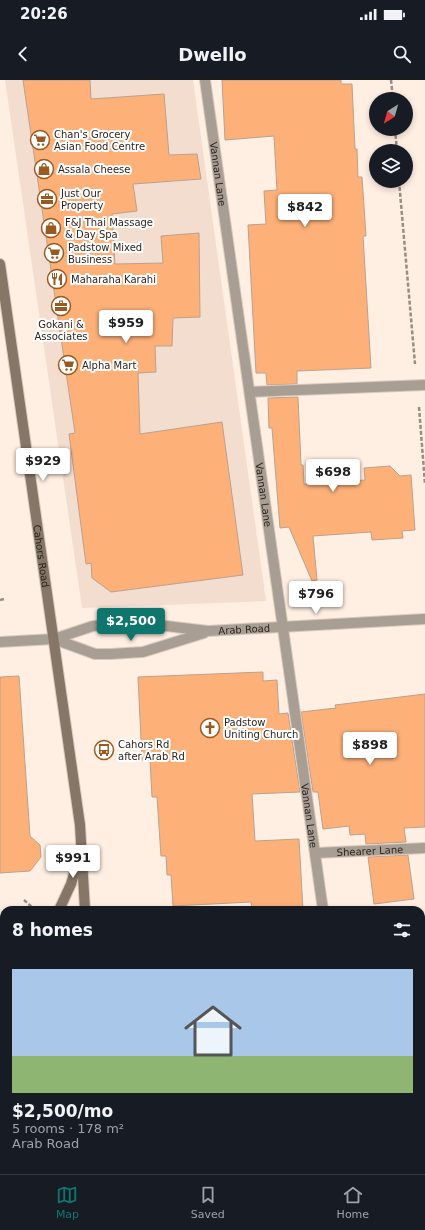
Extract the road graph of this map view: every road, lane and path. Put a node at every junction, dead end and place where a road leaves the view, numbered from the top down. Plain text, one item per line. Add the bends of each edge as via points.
1 (205, 80) edge
2 (391, 80) edge
3 (392, 92) edge
4 (400, 188) edge
5 (0, 264) edge
6 (421, 385) edge
7 (250, 392) junction
8 (425, 484) edge
9 (425, 619) edge
10 (282, 628) junction
11 (208, 631) junction
12 (54, 639) junction
13 (0, 642) edge
14 (82, 848) junction
15 (425, 848) edge
16 (315, 854) junction
17 (24, 900) dead end
18 (31, 906) edge
19 (61, 906) edge
20 (85, 906) edge
21 (322, 906) edge

1 - 7 street, Vannan Lane
2 - 3 path
4 - 6 path
5 - 12 main road, Cahors Road
6 - 7 street
6 - 8 path
7 - 10 street, Vannan Lane
9 - 10 street, Arab Road
10 - 11 street, Arab Road
10 - 16 street, Vannan Lane
11 - 12 street, Arab Road via 141,623 94,626
11 - 12 street, Arab Road via 143,652 130,653 95,654
12 - 13 street, Arab Road
12 - 14 main road, Cahors Road
14 - 19 main road, Cahors Road via 71,884
14 - 20 main road, Cahors Road
15 - 16 street, Shearer Lane
16 - 21 street, Vannan Lane
17 - 18 path

